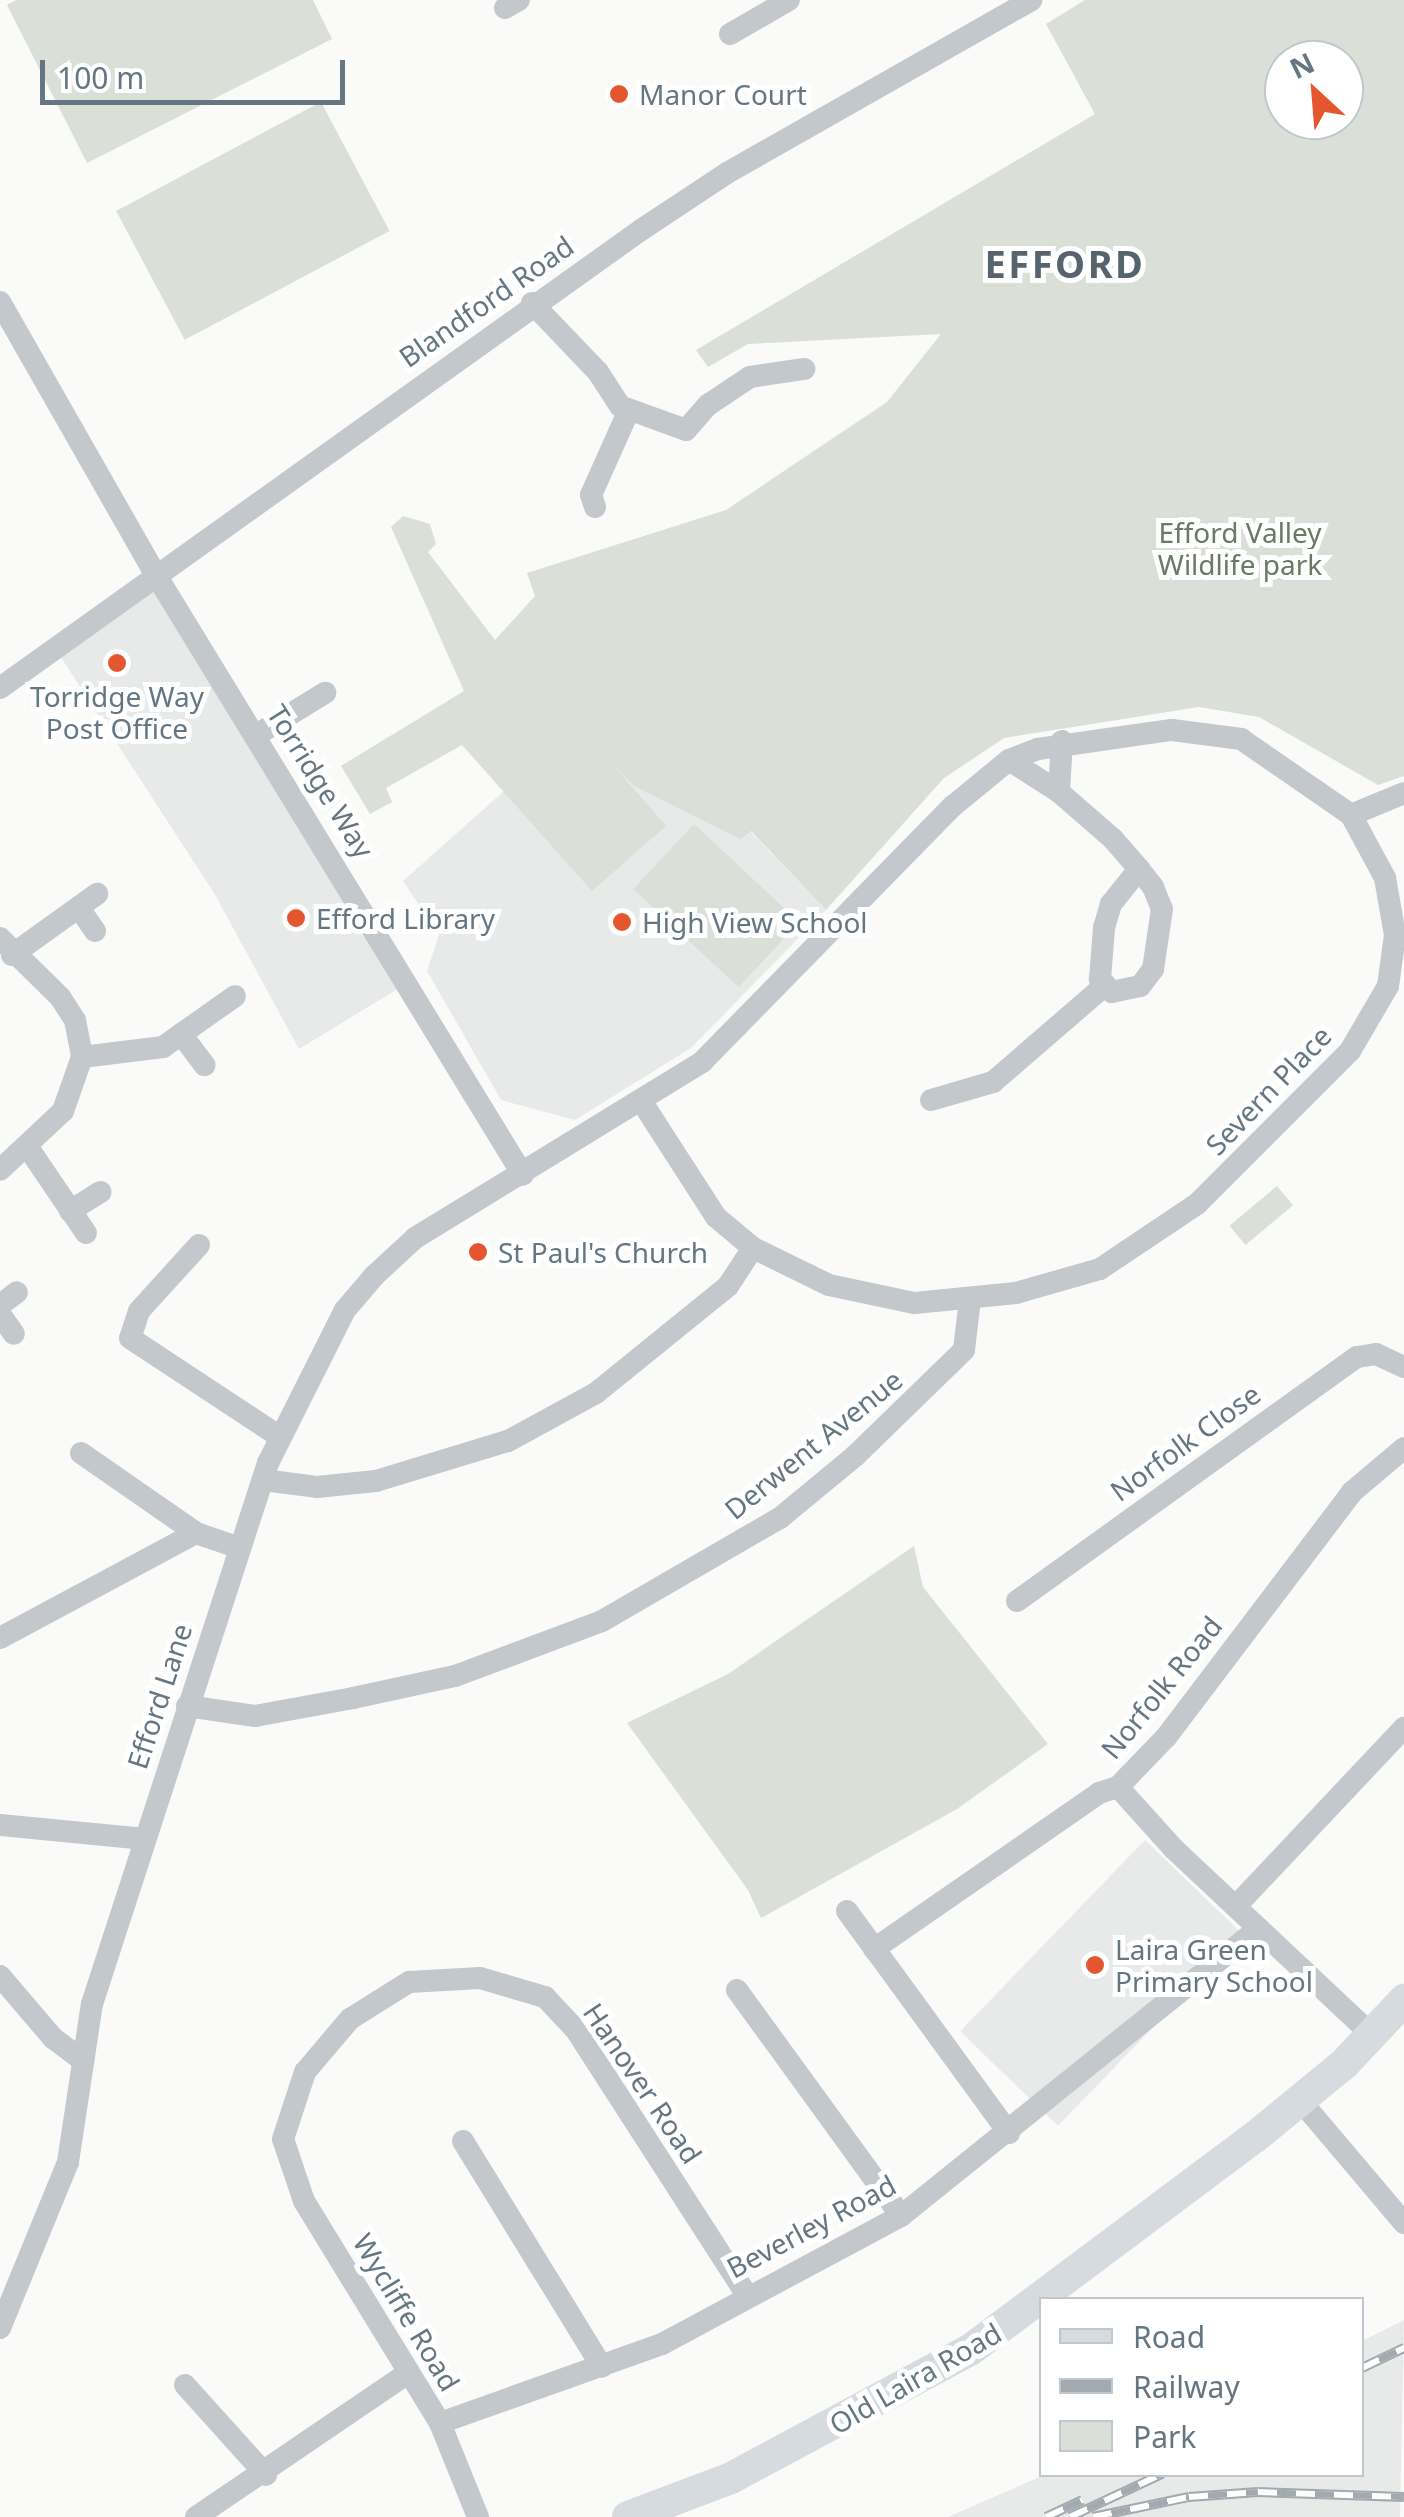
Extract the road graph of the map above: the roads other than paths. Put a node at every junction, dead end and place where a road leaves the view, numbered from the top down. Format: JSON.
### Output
{"nodes":[{"id":1,"x":789,"y":0,"type":"edge"},
{"id":2,"x":1031,"y":0,"type":"edge"},
{"id":3,"x":750,"y":10,"type":"edge"},
{"id":4,"x":730,"y":34,"type":"dead end"},
{"id":5,"x":0,"y":302,"type":"edge"},
{"id":6,"x":532,"y":303,"type":"junction"},
{"id":7,"x":804,"y":369,"type":"dead end"},
{"id":8,"x":629,"y":410,"type":"junction"},
{"id":9,"x":595,"y":507,"type":"dead end"},
{"id":10,"x":156,"y":575,"type":"junction"},
{"id":11,"x":0,"y":688,"type":"edge"},
{"id":12,"x":325,"y":694,"type":"dead end"},
{"id":13,"x":258,"y":734,"type":"junction"},
{"id":14,"x":1062,"y":740,"type":"junction"},
{"id":15,"x":1009,"y":760,"type":"junction"},
{"id":16,"x":1059,"y":792,"type":"junction"},
{"id":17,"x":1404,"y":793,"type":"edge"},
{"id":18,"x":1350,"y":815,"type":"junction"},
{"id":19,"x":1139,"y":869,"type":"junction"},
{"id":20,"x":95,"y":931,"type":"dead end"},
{"id":21,"x":6,"y":946,"type":"edge"},
{"id":22,"x":1102,"y":988,"type":"junction"},
{"id":23,"x":235,"y":996,"type":"dead end"},
{"id":24,"x":181,"y":1034,"type":"junction"},
{"id":25,"x":82,"y":1057,"type":"junction"},
{"id":26,"x":204,"y":1065,"type":"dead end"},
{"id":27,"x":931,"y":1100,"type":"dead end"},
{"id":28,"x":642,"y":1102,"type":"junction"},
{"id":29,"x":10,"y":1155,"type":"edge"},
{"id":30,"x":523,"y":1175,"type":"junction"},
{"id":31,"x":100,"y":1192,"type":"dead end"},
{"id":32,"x":70,"y":1211,"type":"junction"},
{"id":33,"x":86,"y":1234,"type":"dead end"},
{"id":34,"x":199,"y":1245,"type":"dead end"},
{"id":35,"x":753,"y":1248,"type":"junction"},
{"id":36,"x":970,"y":1299,"type":"junction"},
{"id":37,"x":0,"y":1314,"type":"edge"},
{"id":38,"x":14,"y":1334,"type":"dead end"},
{"id":39,"x":1402,"y":1359,"type":"edge"},
{"id":40,"x":280,"y":1437,"type":"junction"},
{"id":41,"x":1404,"y":1448,"type":"edge"},
{"id":42,"x":81,"y":1453,"type":"dead end"},
{"id":43,"x":263,"y":1480,"type":"junction"},
{"id":44,"x":196,"y":1533,"type":"junction"},
{"id":45,"x":240,"y":1548,"type":"junction"},
{"id":46,"x":1016,"y":1601,"type":"dead end"},
{"id":47,"x":0,"y":1638,"type":"edge"},
{"id":48,"x":187,"y":1706,"type":"junction"},
{"id":49,"x":1404,"y":1728,"type":"edge"},
{"id":50,"x":1118,"y":1787,"type":"junction"},
{"id":51,"x":0,"y":1826,"type":"edge"},
{"id":52,"x":145,"y":1838,"type":"junction"},
{"id":53,"x":1236,"y":1906,"type":"junction"},
{"id":54,"x":847,"y":1911,"type":"dead end"},
{"id":55,"x":1259,"y":1928,"type":"junction"},
{"id":56,"x":874,"y":1949,"type":"junction"},
{"id":57,"x":0,"y":1976,"type":"edge"},
{"id":58,"x":738,"y":1990,"type":"dead end"},
{"id":59,"x":1404,"y":2000,"type":"edge"},
{"id":60,"x":10,"y":2005,"type":"edge"},
{"id":61,"x":1372,"y":2036,"type":"junction"},
{"id":62,"x":83,"y":2061,"type":"junction"},
{"id":63,"x":1300,"y":2100,"type":"junction"},
{"id":64,"x":1009,"y":2133,"type":"junction"},
{"id":65,"x":283,"y":2139,"type":"joint"},
{"id":66,"x":462,"y":2141,"type":"dead end"},
{"id":67,"x":901,"y":2216,"type":"junction"},
{"id":68,"x":1404,"y":2224,"type":"edge"},
{"id":69,"x":748,"y":2294,"type":"junction"},
{"id":70,"x":1040,"y":2297,"type":"edge"},
{"id":71,"x":1039,"y":2298,"type":"edge"},
{"id":72,"x":0,"y":2328,"type":"edge"},
{"id":73,"x":602,"y":2367,"type":"junction"},
{"id":74,"x":405,"y":2375,"type":"junction"},
{"id":75,"x":185,"y":2385,"type":"dead end"},
{"id":76,"x":440,"y":2423,"type":"junction"},
{"id":77,"x":266,"y":2476,"type":"junction"},
{"id":78,"x":196,"y":2517,"type":"edge"},
{"id":79,"x":478,"y":2517,"type":"edge"},
{"id":80,"x":628,"y":2517,"type":"edge"}],
"edges":[{"from":1,"to":3,"type":"street"},
{"from":2,"to":6,"type":"street","name":"Blandford Road"},
{"from":3,"to":4,"type":"street"},
{"from":5,"to":10,"type":"street","name":"Torridge Way"},
{"from":6,"to":8,"type":"street"},
{"from":6,"to":10,"type":"street","name":"Blandford Road"},
{"from":7,"to":8,"type":"street"},
{"from":8,"to":9,"type":"street"},
{"from":10,"to":11,"type":"street","name":"Blandford Road"},
{"from":10,"to":13,"type":"street","name":"Torridge Way"},
{"from":12,"to":13,"type":"street"},
{"from":13,"to":30,"type":"street","name":"Torridge Way"},
{"from":14,"to":15,"type":"street","name":"Severn Place"},
{"from":14,"to":16,"type":"street"},
{"from":14,"to":18,"type":"street","name":"Severn Place"},
{"from":15,"to":16,"type":"street"},
{"from":15,"to":28,"type":"street","name":"Severn Place"},
{"from":16,"to":19,"type":"street"},
{"from":17,"to":18,"type":"street"},
{"from":18,"to":36,"type":"street","name":"Severn Place"},
{"from":19,"to":22,"type":"street"},
{"from":19,"to":22,"type":"street"},
{"from":20,"to":21,"type":"street"},
{"from":21,"to":25,"type":"street"},
{"from":22,"to":27,"type":"street"},
{"from":23,"to":24,"type":"street"},
{"from":24,"to":25,"type":"street"},
{"from":24,"to":26,"type":"street"},
{"from":25,"to":29,"type":"street"},
{"from":28,"to":30,"type":"street","name":"Severn Place"},
{"from":28,"to":35,"type":"street","name":"Severn Place"},
{"from":29,"to":32,"type":"street"},
{"from":30,"to":40,"type":"street","name":"Efford Lane"},
{"from":31,"to":32,"type":"street"},
{"from":32,"to":33,"type":"street"},
{"from":34,"to":40,"type":"street"},
{"from":35,"to":36,"type":"street","name":"Severn Place"},
{"from":35,"to":43,"type":"street"},
{"from":36,"to":48,"type":"street","name":"Derwent Avenue"},
{"from":37,"to":38,"type":"street"},
{"from":39,"to":46,"type":"street","name":"Norfolk Close"},
{"from":40,"to":43,"type":"street","name":"Efford Lane"},
{"from":41,"to":50,"type":"street","name":"Norfolk Road"},
{"from":42,"to":44,"type":"street"},
{"from":43,"to":45,"type":"street","name":"Efford Lane"},
{"from":44,"to":45,"type":"street"},
{"from":44,"to":47,"type":"street"},
{"from":45,"to":48,"type":"street","name":"Efford Lane"},
{"from":48,"to":52,"type":"street","name":"Efford Lane"},
{"from":49,"to":53,"type":"street"},
{"from":50,"to":53,"type":"street"},
{"from":50,"to":56,"type":"street","name":"Norfolk Road"},
{"from":51,"to":52,"type":"street"},
{"from":52,"to":62,"type":"street","name":"Efford Lane"},
{"from":53,"to":55,"type":"street"},
{"from":54,"to":56,"type":"street"},
{"from":55,"to":61,"type":"street"},
{"from":55,"to":64,"type":"street","name":"Beverley Road"},
{"from":56,"to":64,"type":"street"},
{"from":57,"to":60,"type":"street"},
{"from":58,"to":67,"type":"street"},
{"from":59,"to":61,"type":"main road","name":"Old Laira Road"},
{"from":60,"to":62,"type":"street"},
{"from":61,"to":63,"type":"main road","name":"Old Laira Road"},
{"from":62,"to":72,"type":"street","name":"Efford Lane"},
{"from":63,"to":68,"type":"street"},
{"from":63,"to":70,"type":"main road","name":"Old Laira Road"},
{"from":64,"to":67,"type":"street","name":"Beverley Road"},
{"from":65,"to":69,"type":"street","name":"Hanover Road"},
{"from":65,"to":74,"type":"street","name":"Wycliffe Road"},
{"from":66,"to":73,"type":"street"},
{"from":67,"to":69,"type":"street","name":"Beverley Road"},
{"from":69,"to":73,"type":"street","name":"Beverley Road"},
{"from":71,"to":80,"type":"main road","name":"Old Laira Road"},
{"from":73,"to":76,"type":"street","name":"Beverley Road"},
{"from":74,"to":76,"type":"street","name":"Wycliffe Road"},
{"from":74,"to":77,"type":"street"},
{"from":75,"to":77,"type":"street"},
{"from":76,"to":79,"type":"street","name":"Wycliffe Road"},
{"from":77,"to":78,"type":"street"}]}
